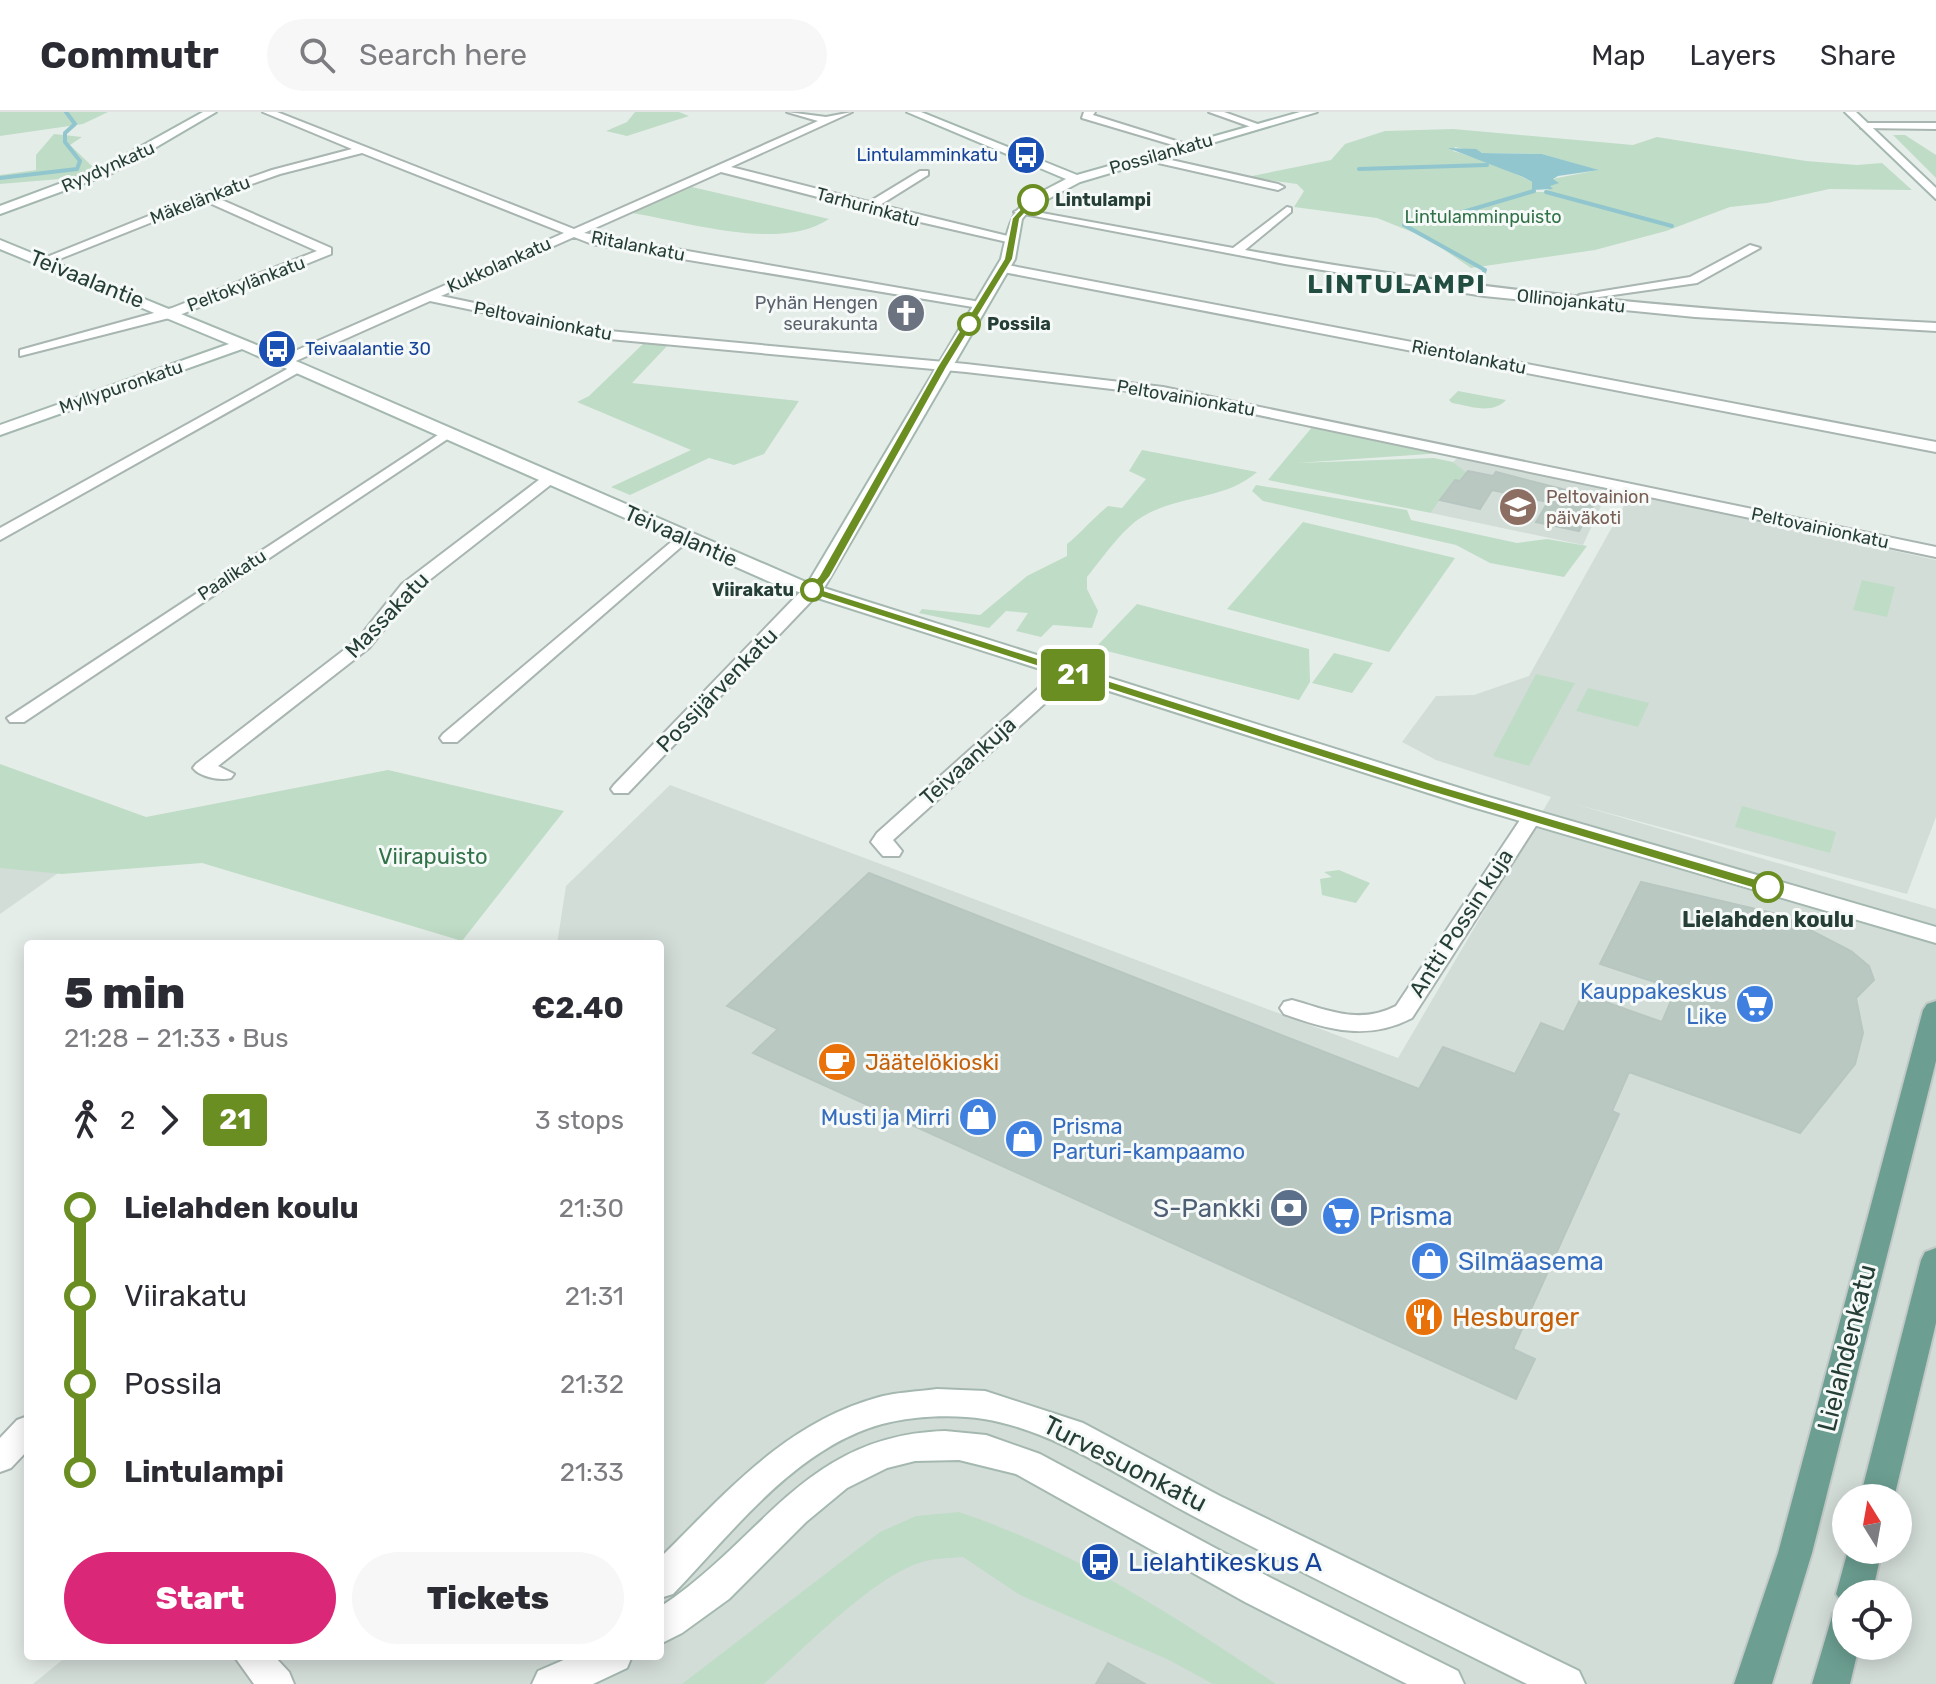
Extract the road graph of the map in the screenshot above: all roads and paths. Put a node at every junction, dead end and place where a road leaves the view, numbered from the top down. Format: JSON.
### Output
{"nodes":[{"id":1,"x":211,"y":112,"type":"edge"},
{"id":2,"x":268,"y":112,"type":"edge"},
{"id":3,"x":792,"y":112,"type":"edge"},
{"id":4,"x":847,"y":112,"type":"edge"},
{"id":5,"x":912,"y":112,"type":"edge"},
{"id":6,"x":1090,"y":112,"type":"edge"},
{"id":7,"x":1214,"y":112,"type":"edge"},
{"id":8,"x":1312,"y":112,"type":"edge"},
{"id":9,"x":1850,"y":112,"type":"edge"},
{"id":10,"x":829,"y":121,"type":"junction"},
{"id":11,"x":1258,"y":126,"type":"junction"},
{"id":12,"x":1865,"y":126,"type":"junction"},
{"id":13,"x":1936,"y":126,"type":"edge"},
{"id":14,"x":1187,"y":146,"type":"junction"},
{"id":15,"x":360,"y":150,"type":"junction"},
{"id":16,"x":1149,"y":158,"type":"junction"},
{"id":17,"x":724,"y":169,"type":"junction"},
{"id":18,"x":924,"y":173,"type":"dead end"},
{"id":19,"x":1076,"y":179,"type":"junction"},
{"id":20,"x":1278,"y":187,"type":"dead end"},
{"id":21,"x":1936,"y":195,"type":"edge"},
{"id":22,"x":205,"y":197,"type":"junction"},
{"id":23,"x":868,"y":207,"type":"junction"},
{"id":24,"x":0,"y":210,"type":"edge"},
{"id":25,"x":1287,"y":210,"type":"dead end"},
{"id":26,"x":1020,"y":212,"type":"junction"},
{"id":27,"x":575,"y":232,"type":"junction"},
{"id":28,"x":1012,"y":241,"type":"junction"},
{"id":29,"x":0,"y":244,"type":"edge"},
{"id":30,"x":1754,"y":248,"type":"dead end"},
{"id":31,"x":1236,"y":251,"type":"junction"},
{"id":32,"x":43,"y":261,"type":"junction"},
{"id":33,"x":1002,"y":268,"type":"junction"},
{"id":34,"x":427,"y":297,"type":"junction"},
{"id":35,"x":1548,"y":300,"type":"junction"},
{"id":36,"x":980,"y":306,"type":"junction"},
{"id":37,"x":170,"y":312,"type":"junction"},
{"id":38,"x":1936,"y":327,"type":"edge"},
{"id":39,"x":243,"y":344,"type":"junction"},
{"id":40,"x":25,"y":353,"type":"dead end"},
{"id":41,"x":291,"y":364,"type":"junction"},
{"id":42,"x":942,"y":367,"type":"junction"},
{"id":43,"x":0,"y":430,"type":"edge"},
{"id":44,"x":447,"y":433,"type":"junction"},
{"id":45,"x":1936,"y":447,"type":"edge"},
{"id":46,"x":550,"y":479,"type":"junction"},
{"id":47,"x":0,"y":535,"type":"edge"},
{"id":48,"x":683,"y":537,"type":"junction"},
{"id":49,"x":1936,"y":552,"type":"edge"},
{"id":50,"x":812,"y":590,"type":"junction"},
{"id":51,"x":1067,"y":673,"type":"junction"},
{"id":52,"x":17,"y":718,"type":"dead end"},
{"id":53,"x":450,"y":738,"type":"dead end"},
{"id":54,"x":224,"y":774,"type":"dead end"},
{"id":55,"x":621,"y":789,"type":"dead end"},
{"id":56,"x":1531,"y":818,"type":"junction"},
{"id":57,"x":891,"y":851,"type":"dead end"},
{"id":58,"x":1936,"y":935,"type":"edge"},
{"id":59,"x":1292,"y":1008,"type":"dead end"},
{"id":60,"x":1936,"y":1010,"type":"edge"},
{"id":61,"x":1936,"y":1260,"type":"edge"},
{"id":62,"x":24,"y":1433,"type":"edge"},
{"id":63,"x":0,"y":1459,"type":"edge"},
{"id":64,"x":1880,"y":1484,"type":"edge"},
{"id":65,"x":664,"y":1578,"type":"edge"},
{"id":66,"x":664,"y":1624,"type":"edge"},
{"id":67,"x":255,"y":1660,"type":"edge"},
{"id":68,"x":572,"y":1660,"type":"edge"},
{"id":69,"x":605,"y":1660,"type":"edge"},
{"id":70,"x":1837,"y":1660,"type":"edge"},
{"id":71,"x":277,"y":1684,"type":"edge"},
{"id":72,"x":551,"y":1684,"type":"edge"},
{"id":73,"x":1445,"y":1684,"type":"edge"},
{"id":74,"x":1566,"y":1684,"type":"edge"},
{"id":75,"x":1753,"y":1684,"type":"edge"},
{"id":76,"x":1831,"y":1684,"type":"edge"}],
"edges":[{"from":1,"to":24,"type":"main road","name":"Ryydynkatu"},
{"from":2,"to":15,"type":"street","name":"Ritalankatu"},
{"from":3,"to":10,"type":"street"},
{"from":4,"to":10,"type":"street","name":"Kukkolankatu"},
{"from":5,"to":19,"type":"main road"},
{"from":6,"to":14,"type":"street"},
{"from":7,"to":11,"type":"street"},
{"from":8,"to":11,"type":"main road","name":"Possilankatu"},
{"from":9,"to":12,"type":"main road"},
{"from":10,"to":17,"type":"street","name":"Kukkolankatu"},
{"from":11,"to":14,"type":"main road","name":"Possilankatu"},
{"from":12,"to":13,"type":"street"},
{"from":12,"to":21,"type":"main road"},
{"from":14,"to":16,"type":"main road","name":"Possilankatu"},
{"from":15,"to":22,"type":"street","name":"Mäkelänkatu"},
{"from":15,"to":27,"type":"street","name":"Ritalankatu"},
{"from":16,"to":19,"type":"main road","name":"Possilankatu"},
{"from":16,"to":20,"type":"street"},
{"from":17,"to":23,"type":"street","name":"Tarhurinkatu"},
{"from":17,"to":27,"type":"street","name":"Kukkolankatu"},
{"from":18,"to":23,"type":"street"},
{"from":19,"to":26,"type":"main road","name":"Possilankatu"},
{"from":22,"to":32,"type":"street","name":"Mäkelänkatu"},
{"from":22,"to":37,"type":"street","name":"Peltokylänkatu"},
{"from":23,"to":28,"type":"street","name":"Tarhurinkatu"},
{"from":25,"to":31,"type":"street"},
{"from":26,"to":28,"type":"main road"},
{"from":26,"to":31,"type":"street","name":"Ollinojankatu"},
{"from":27,"to":34,"type":"street","name":"Kukkolankatu"},
{"from":27,"to":36,"type":"street","name":"Ritalankatu"},
{"from":28,"to":33,"type":"main road"},
{"from":29,"to":32,"type":"main road","name":"Teivaalantie"},
{"from":30,"to":35,"type":"street"},
{"from":31,"to":35,"type":"street","name":"Ollinojankatu"},
{"from":32,"to":37,"type":"main road","name":"Teivaalantie"},
{"from":33,"to":36,"type":"main road"},
{"from":33,"to":45,"type":"street","name":"Rientolankatu"},
{"from":34,"to":41,"type":"street","name":"Kukkolankatu"},
{"from":34,"to":42,"type":"street","name":"Peltovainionkatu"},
{"from":35,"to":38,"type":"street","name":"Ollinojankatu"},
{"from":36,"to":42,"type":"main road"},
{"from":37,"to":39,"type":"main road","name":"Teivaalantie"},
{"from":37,"to":40,"type":"street"},
{"from":39,"to":41,"type":"main road","name":"Teivaalantie"},
{"from":39,"to":43,"type":"main road","name":"Myllypuronkatu"},
{"from":41,"to":44,"type":"main road","name":"Teivaalantie"},
{"from":41,"to":47,"type":"street","name":"Kukkolankatu"},
{"from":42,"to":49,"type":"street","name":"Peltovainionkatu"},
{"from":42,"to":50,"type":"main road"},
{"from":44,"to":46,"type":"main road","name":"Teivaalantie"},
{"from":44,"to":52,"type":"street","name":"Paalikatu"},
{"from":46,"to":48,"type":"main road","name":"Teivaalantie"},
{"from":46,"to":54,"type":"street","name":"Massakatu"},
{"from":48,"to":50,"type":"main road","name":"Teivaalantie"},
{"from":48,"to":53,"type":"street"},
{"from":50,"to":51,"type":"main road","name":"Teivaalantie"},
{"from":50,"to":55,"type":"street","name":"Possijärvenkatu"},
{"from":51,"to":56,"type":"main road","name":"Teivaalantie"},
{"from":51,"to":57,"type":"street","name":"Teivaankuja"},
{"from":56,"to":58,"type":"main road","name":"Teivaalantie"},
{"from":56,"to":59,"type":"street","name":"Antti Possin kuja"},
{"from":60,"to":75,"type":"main road","name":"Lielahdenkatu"},
{"from":61,"to":64,"type":"main road"},
{"from":62,"to":63,"type":"street"},
{"from":65,"to":74,"type":"main road","name":"Turvesuonkatu"},
{"from":66,"to":73,"type":"main road","name":"Turvesuonkatu"},
{"from":67,"to":71,"type":"street"},
{"from":68,"to":72,"type":"main road"},
{"from":69,"to":72,"type":"main road"},
{"from":70,"to":76,"type":"main road"}]}
